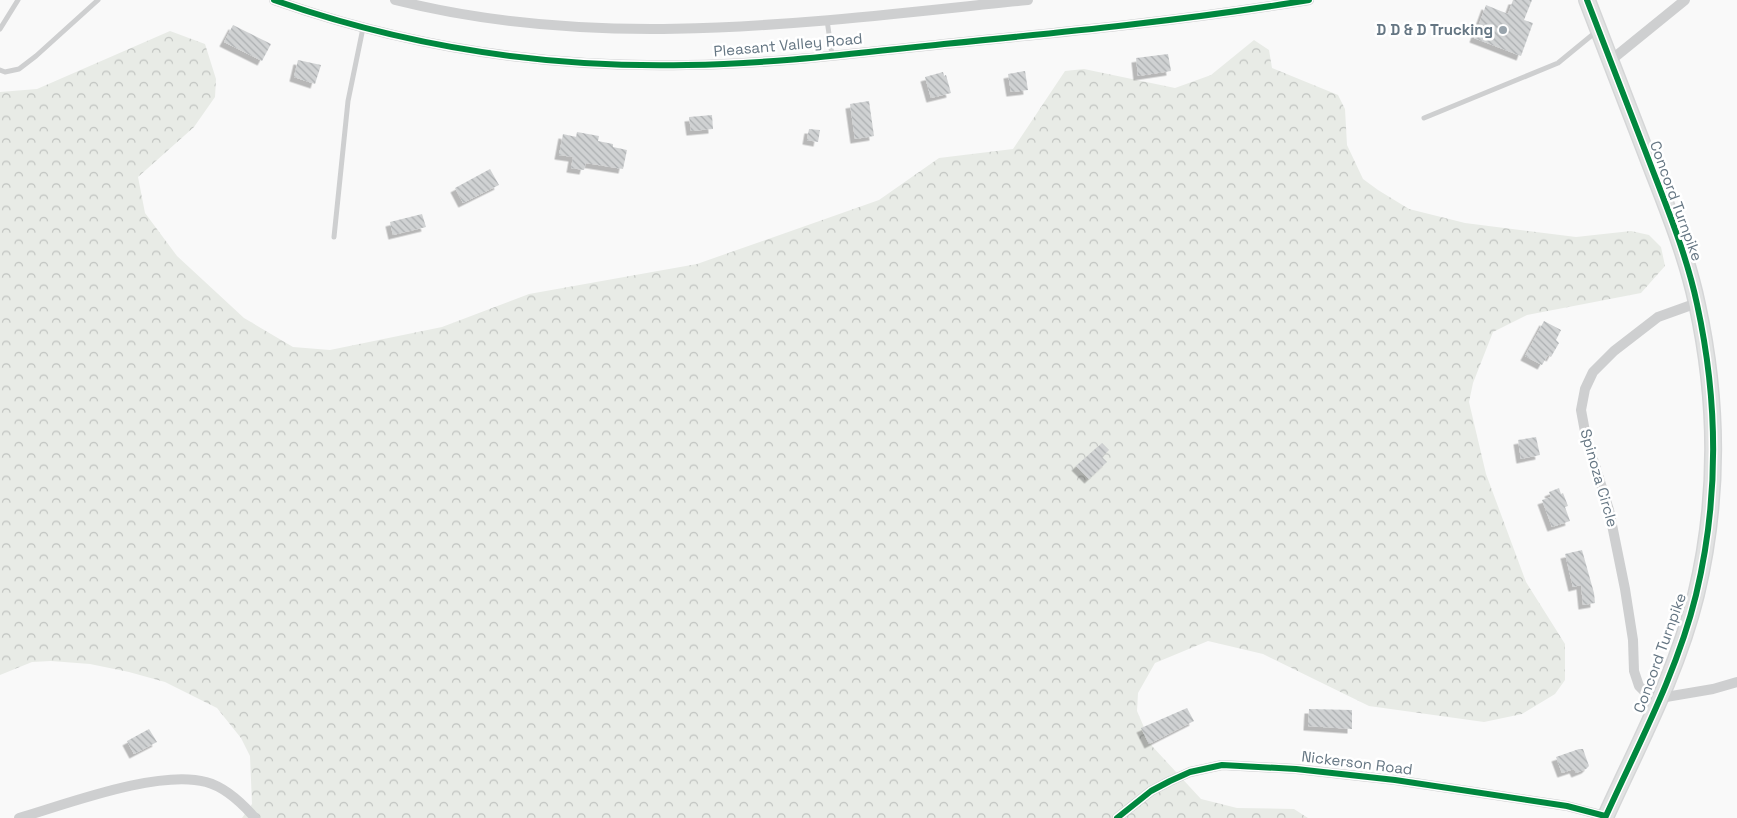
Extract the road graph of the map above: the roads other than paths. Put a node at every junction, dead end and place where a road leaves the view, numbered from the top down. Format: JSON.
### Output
{"nodes":[{"id":1,"x":18,"y":0,"type":"edge"},
{"id":2,"x":98,"y":0,"type":"edge"},
{"id":3,"x":274,"y":0,"type":"edge"},
{"id":4,"x":395,"y":0,"type":"edge"},
{"id":5,"x":1028,"y":0,"type":"edge"},
{"id":6,"x":1309,"y":0,"type":"edge"},
{"id":7,"x":1588,"y":0,"type":"edge"},
{"id":8,"x":1685,"y":0,"type":"edge"},
{"id":9,"x":827,"y":20,"type":"junction"},
{"id":10,"x":363,"y":28,"type":"junction"},
{"id":11,"x":0,"y":29,"type":"edge"},
{"id":12,"x":1599,"y":30,"type":"junction"},
{"id":13,"x":832,"y":55,"type":"junction"},
{"id":14,"x":1610,"y":61,"type":"junction"},
{"id":15,"x":0,"y":70,"type":"edge"},
{"id":16,"x":1424,"y":118,"type":"dead end"},
{"id":17,"x":334,"y":237,"type":"dead end"},
{"id":18,"x":1697,"y":303,"type":"junction"},
{"id":19,"x":1737,"y":682,"type":"edge"},
{"id":20,"x":1660,"y":698,"type":"junction"},
{"id":21,"x":1605,"y":817,"type":"edge"},
{"id":22,"x":19,"y":818,"type":"edge"},
{"id":23,"x":254,"y":818,"type":"edge"},
{"id":24,"x":1117,"y":818,"type":"edge"}],
"edges":[{"from":1,"to":11,"type":"lane"},
{"from":2,"to":15,"type":"lane"},
{"from":3,"to":10,"type":"street","name":"Pleasant Valley Road"},
{"from":4,"to":9,"type":"street","name":"Pleasant Valley Road"},
{"from":5,"to":9,"type":"street","name":"Pleasant Valley Road"},
{"from":6,"to":13,"type":"street","name":"Pleasant Valley Road"},
{"from":7,"to":12,"type":"street","name":"Concord Turnpike"},
{"from":8,"to":14,"type":"street"},
{"from":9,"to":13,"type":"lane"},
{"from":10,"to":13,"type":"street","name":"Pleasant Valley Road"},
{"from":10,"to":17,"type":"lane"},
{"from":12,"to":14,"type":"street","name":"Concord Turnpike"},
{"from":12,"to":16,"type":"lane"},
{"from":14,"to":18,"type":"street","name":"Concord Turnpike"},
{"from":18,"to":20,"type":"street","name":"Concord Turnpike"},
{"from":18,"to":20,"type":"street","name":"Spinoza Circle"},
{"from":19,"to":20,"type":"street"},
{"from":20,"to":21,"type":"street","name":"Concord Turnpike"},
{"from":21,"to":24,"type":"street","name":"Nickerson Road"},
{"from":22,"to":23,"type":"street"}]}
